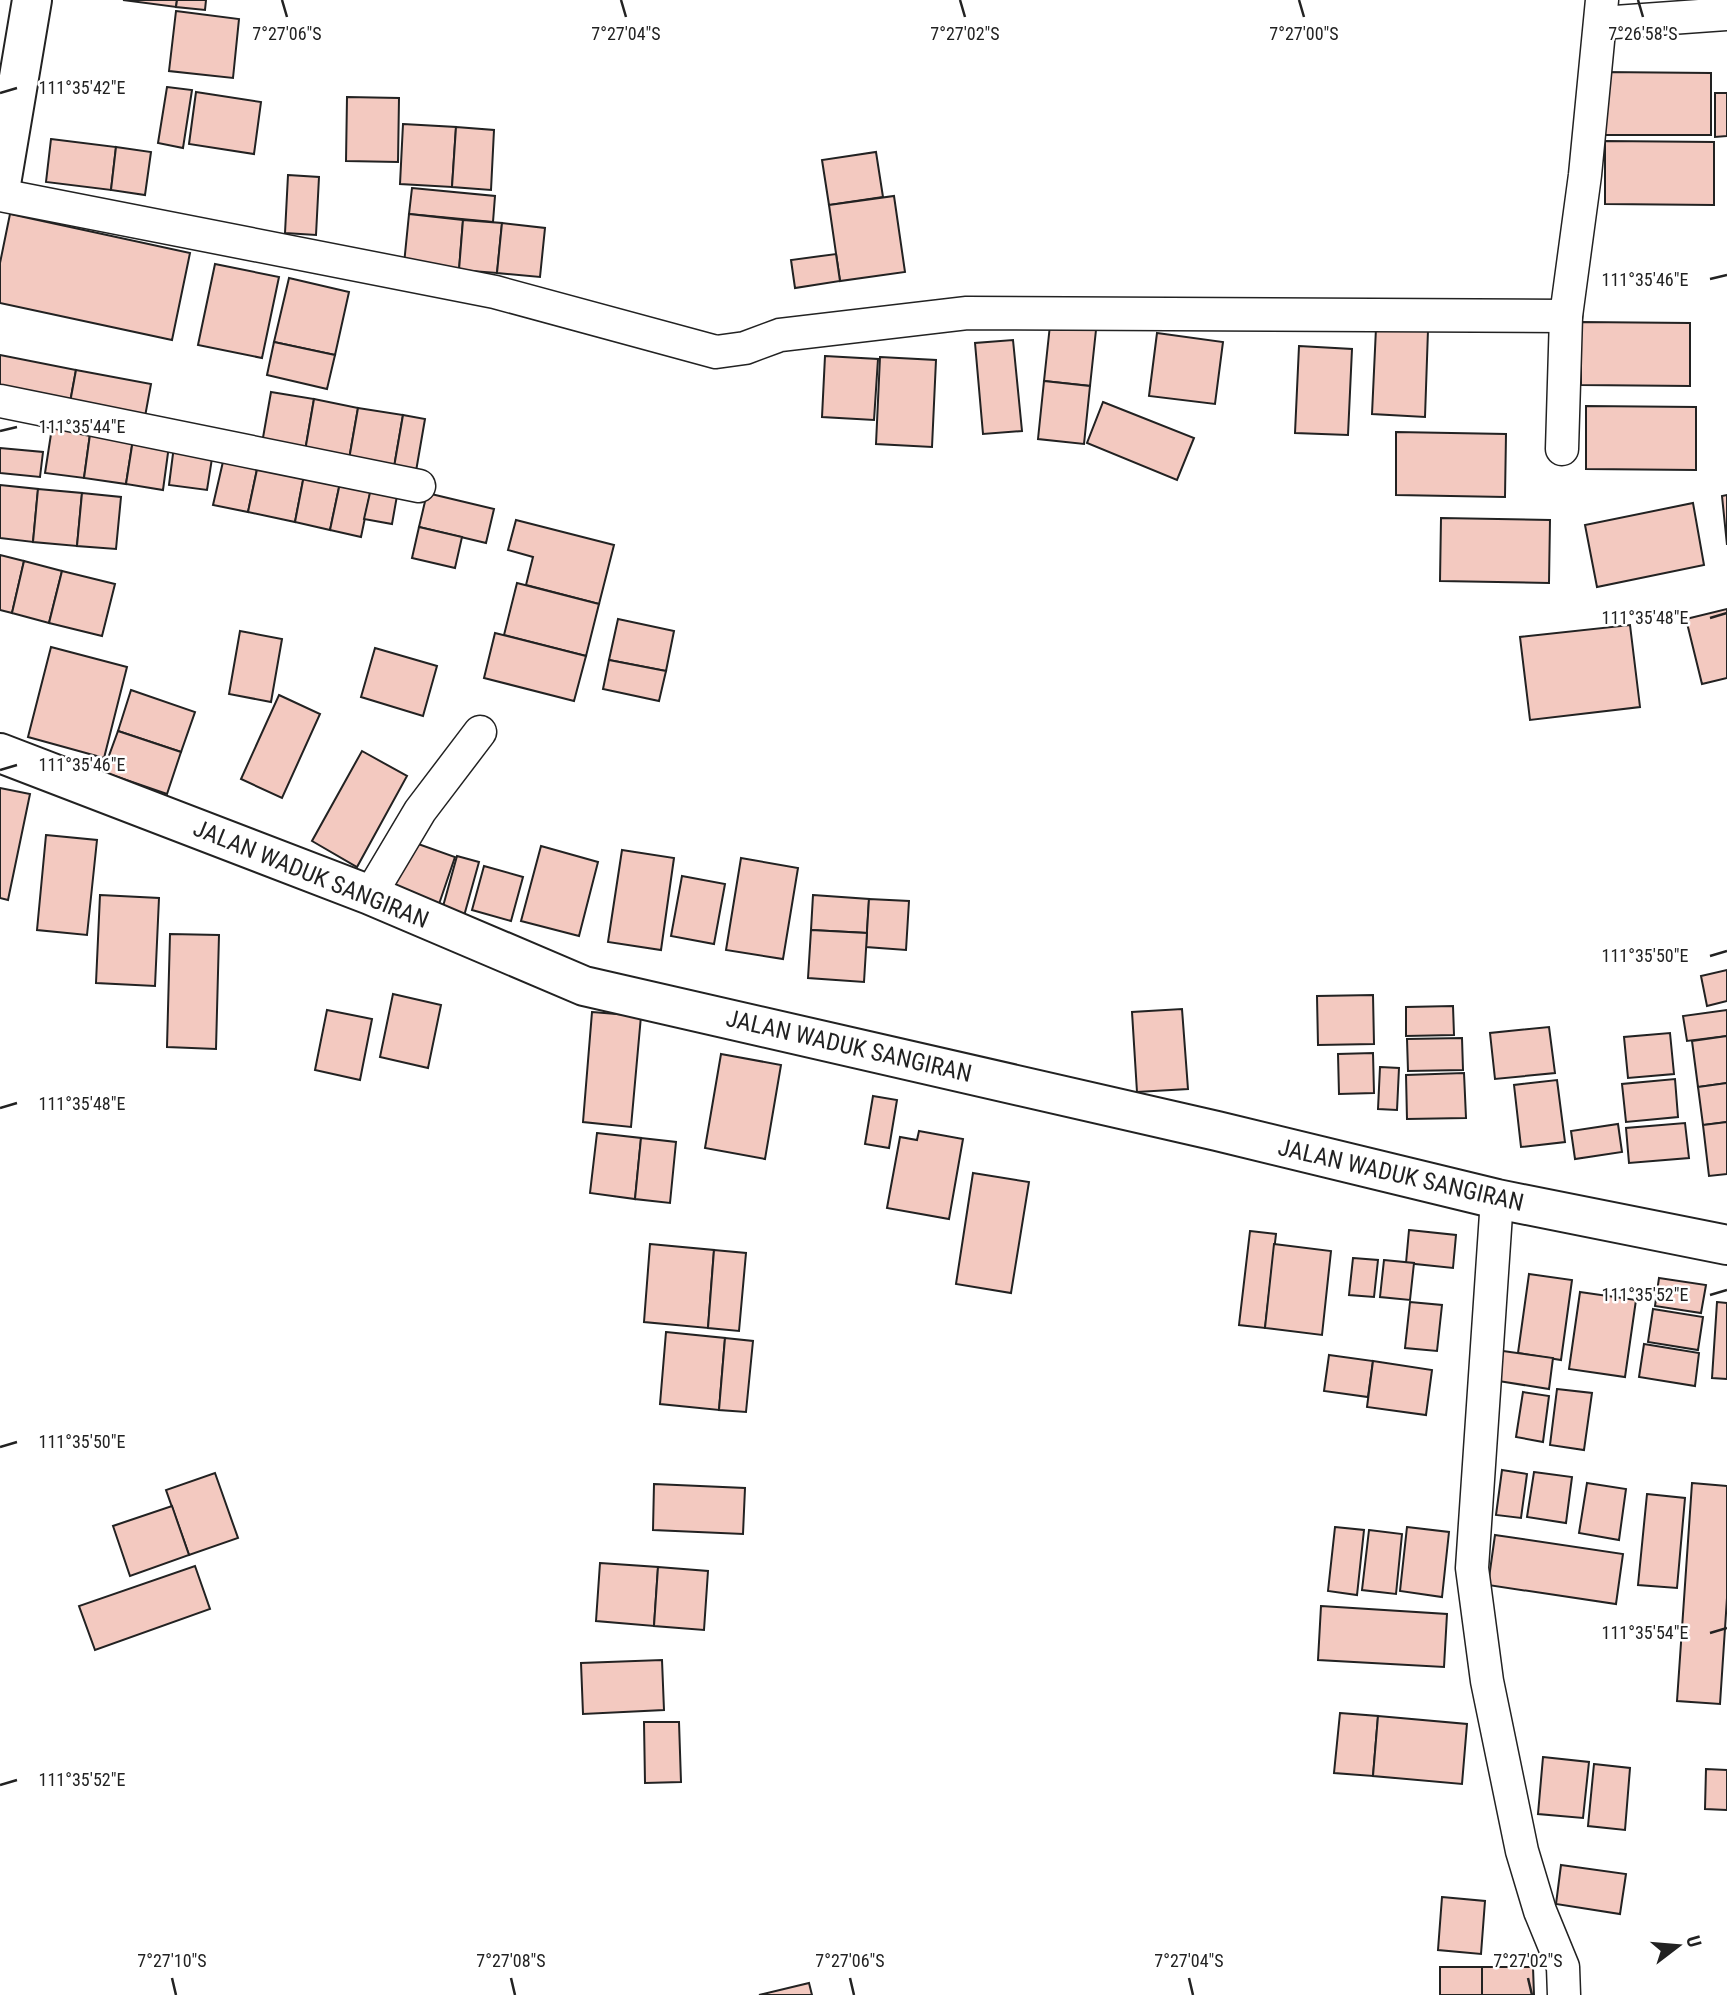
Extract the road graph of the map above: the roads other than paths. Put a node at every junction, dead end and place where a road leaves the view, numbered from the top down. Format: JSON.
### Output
{"nodes":[{"id":1,"x":32,"y":0,"type":"edge"},
{"id":2,"x":1601,"y":11,"type":"edge"},
{"id":3,"x":1727,"y":14,"type":"edge"},
{"id":4,"x":0,"y":192,"type":"edge"},
{"id":5,"x":1566,"y":316,"type":"junction"},
{"id":6,"x":0,"y":401,"type":"edge"},
{"id":7,"x":1562,"y":449,"type":"dead end"},
{"id":8,"x":419,"y":486,"type":"dead end"},
{"id":9,"x":480,"y":732,"type":"dead end"},
{"id":10,"x":0,"y":753,"type":"edge"},
{"id":11,"x":370,"y":895,"type":"junction"},
{"id":12,"x":1497,"y":1199,"type":"junction"},
{"id":13,"x":1727,"y":1245,"type":"edge"},
{"id":14,"x":1564,"y":1995,"type":"edge"}],
"edges":[{"from":1,"to":4,"type":"main road"},
{"from":2,"to":3,"type":"street"},
{"from":2,"to":5,"type":"street"},
{"from":4,"to":5,"type":"street"},
{"from":5,"to":7,"type":"street"},
{"from":6,"to":8,"type":"street"},
{"from":9,"to":11,"type":"street"},
{"from":10,"to":11,"type":"main road","name":"JALAN WADUK SANGIRAN"},
{"from":11,"to":12,"type":"main road","name":"JALAN WADUK SANGIRAN"},
{"from":12,"to":13,"type":"main road","name":"JALAN WADUK SANGIRAN"},
{"from":12,"to":14,"type":"street"}]}
